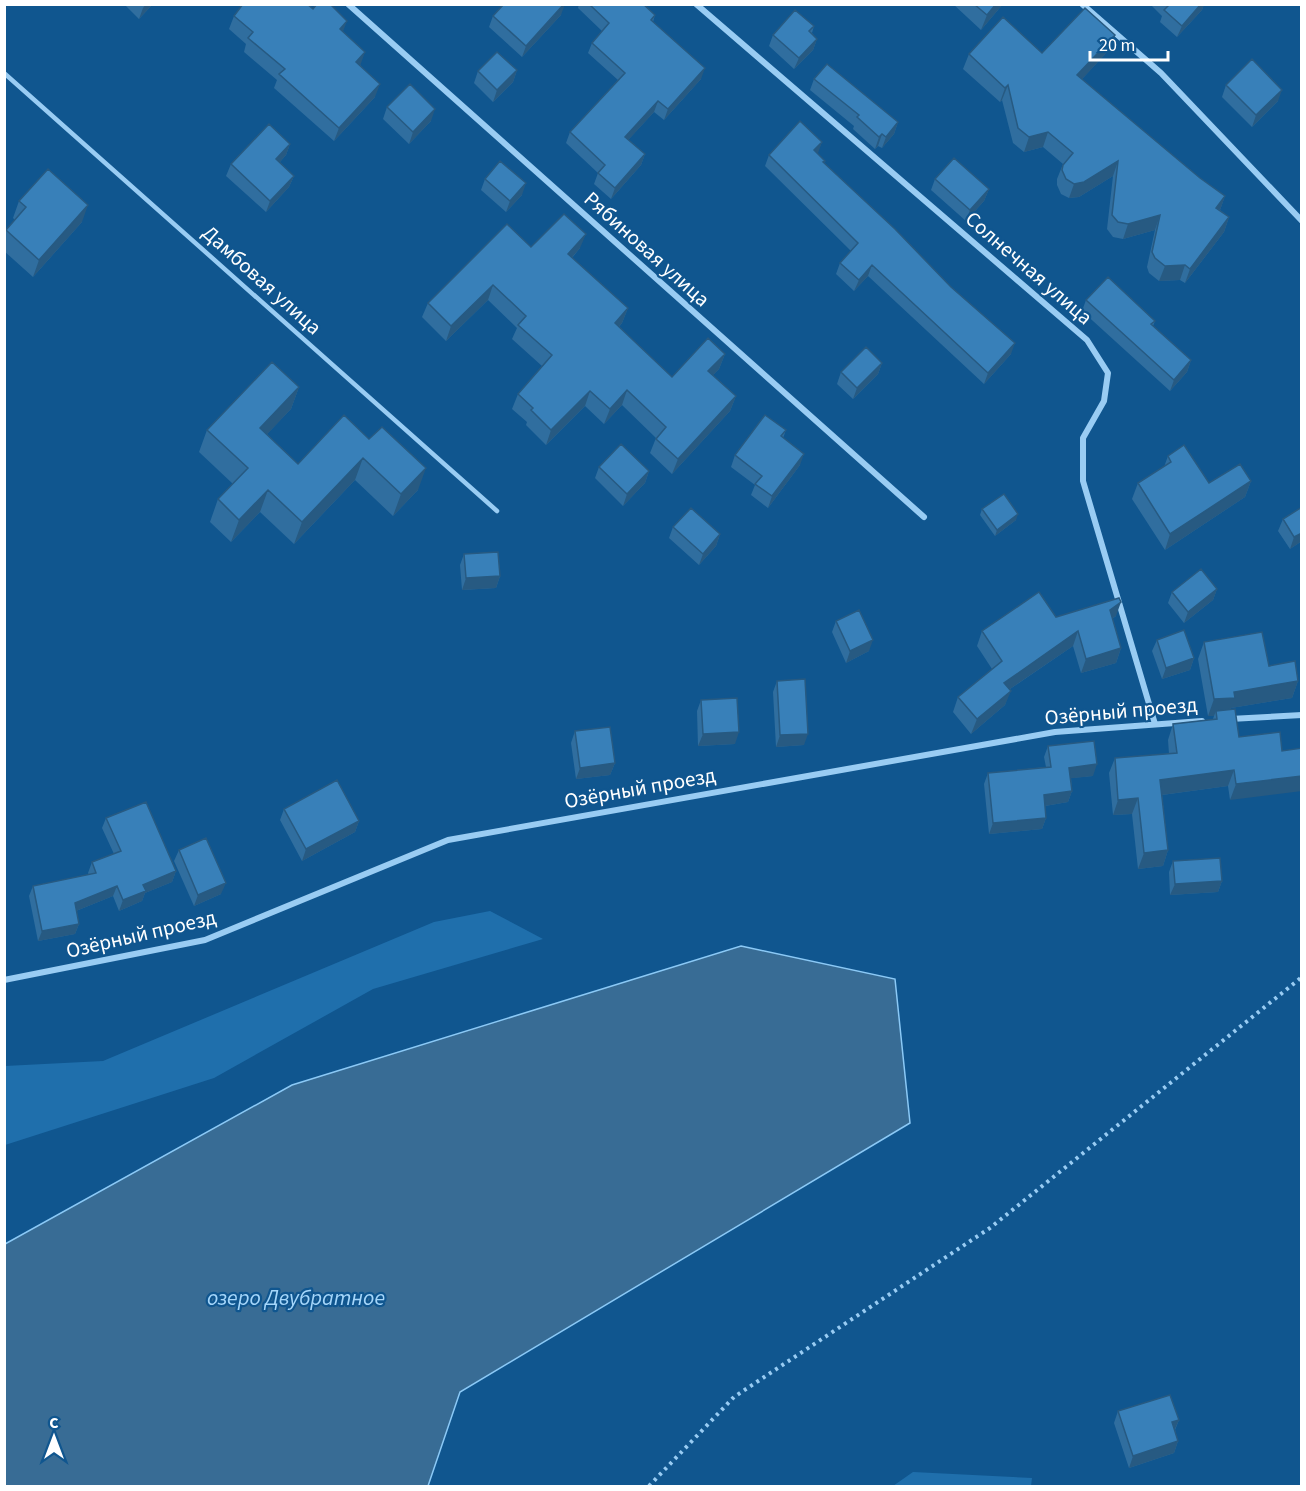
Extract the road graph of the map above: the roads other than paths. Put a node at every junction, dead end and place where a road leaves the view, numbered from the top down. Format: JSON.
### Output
{"nodes":[{"id":1,"x":348,"y":4,"type":"edge"},
{"id":2,"x":696,"y":4,"type":"edge"},
{"id":3,"x":1082,"y":4,"type":"edge"},
{"id":4,"x":4,"y":73,"type":"edge"},
{"id":5,"x":1302,"y":221,"type":"edge"},
{"id":6,"x":497,"y":511,"type":"dead end"},
{"id":7,"x":924,"y":517,"type":"dead end"},
{"id":8,"x":1302,"y":715,"type":"edge"},
{"id":9,"x":1211,"y":720,"type":"edge"},
{"id":10,"x":1222,"y":720,"type":"edge"},
{"id":11,"x":1155,"y":724,"type":"junction"},
{"id":12,"x":4,"y":980,"type":"edge"}],
"edges":[{"from":1,"to":7,"type":"street","name":"Рябиновая улица"},
{"from":2,"to":11,"type":"street","name":"Солнечная улица"},
{"from":3,"to":5,"type":"street"},
{"from":4,"to":6,"type":"lane","name":"Дамбовая улица"},
{"from":8,"to":10,"type":"street","name":"Озёрный проезд"},
{"from":9,"to":11,"type":"street","name":"Озёрный проезд"},
{"from":11,"to":12,"type":"street","name":"Озёрный проезд"}]}
